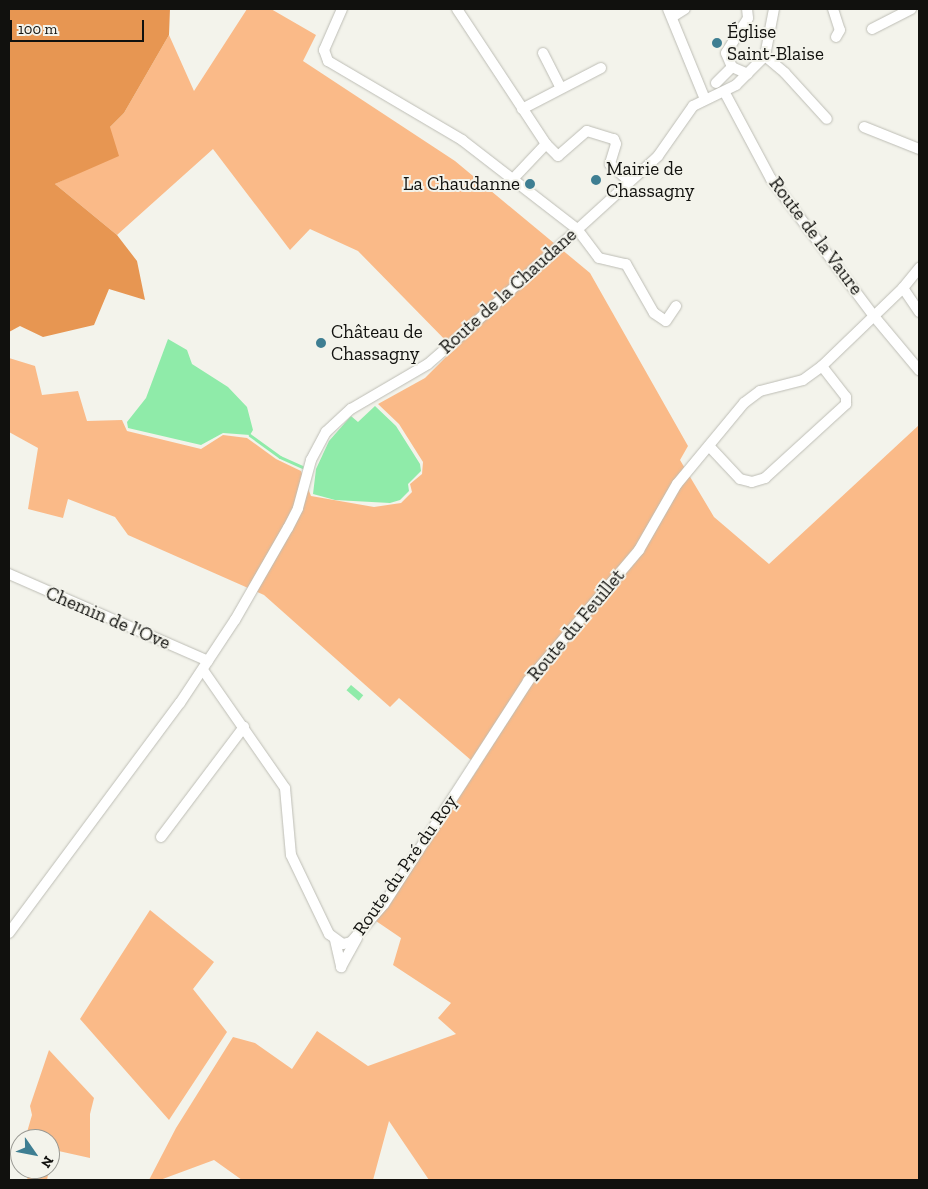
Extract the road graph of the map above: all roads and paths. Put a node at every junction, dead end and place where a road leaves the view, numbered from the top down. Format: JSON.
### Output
{"nodes":[{"id":1,"x":342,"y":9,"type":"edge"},
{"id":2,"x":457,"y":9,"type":"edge"},
{"id":3,"x":685,"y":9,"type":"edge"},
{"id":4,"x":747,"y":9,"type":"edge"},
{"id":5,"x":774,"y":9,"type":"edge"},
{"id":6,"x":833,"y":9,"type":"edge"},
{"id":7,"x":911,"y":9,"type":"edge"},
{"id":8,"x":670,"y":13,"type":"edge"},
{"id":9,"x":872,"y":29,"type":"dead end"},
{"id":10,"x":836,"y":37,"type":"dead end"},
{"id":11,"x":543,"y":53,"type":"dead end"},
{"id":12,"x":764,"y":56,"type":"junction"},
{"id":13,"x":732,"y":66,"type":"junction"},
{"id":14,"x":601,"y":68,"type":"dead end"},
{"id":15,"x":748,"y":74,"type":"junction"},
{"id":16,"x":716,"y":83,"type":"dead end"},
{"id":17,"x":561,"y":88,"type":"junction"},
{"id":18,"x":725,"y":93,"type":"junction"},
{"id":19,"x":705,"y":99,"type":"junction"},
{"id":20,"x":522,"y":109,"type":"junction"},
{"id":21,"x":827,"y":119,"type":"dead end"},
{"id":22,"x":864,"y":127,"type":"dead end"},
{"id":23,"x":546,"y":144,"type":"junction"},
{"id":24,"x":919,"y":149,"type":"edge"},
{"id":25,"x":512,"y":180,"type":"junction"},
{"id":26,"x":629,"y":181,"type":"junction"},
{"id":27,"x":577,"y":229,"type":"junction"},
{"id":28,"x":919,"y":268,"type":"edge"},
{"id":29,"x":903,"y":288,"type":"junction"},
{"id":30,"x":676,"y":306,"type":"dead end"},
{"id":31,"x":919,"y":312,"type":"edge"},
{"id":32,"x":873,"y":316,"type":"junction"},
{"id":33,"x":822,"y":366,"type":"junction"},
{"id":34,"x":919,"y":370,"type":"edge"},
{"id":35,"x":709,"y":446,"type":"junction"},
{"id":36,"x":9,"y":574,"type":"edge"},
{"id":37,"x":206,"y":666,"type":"junction"},
{"id":38,"x":244,"y":727,"type":"junction"},
{"id":39,"x":472,"y":765,"type":"joint"},
{"id":40,"x":161,"y":838,"type":"dead end"},
{"id":41,"x":9,"y":933,"type":"edge"},
{"id":42,"x":358,"y":938,"type":"junction"},
{"id":43,"x":335,"y":940,"type":"junction"}],
"edges":[{"from":1,"to":25,"type":"street"},
{"from":2,"to":20,"type":"street"},
{"from":3,"to":8,"type":"street"},
{"from":4,"to":13,"type":"street"},
{"from":5,"to":12,"type":"street","name":"Route de la Chaudane"},
{"from":6,"to":10,"type":"street"},
{"from":7,"to":9,"type":"street"},
{"from":8,"to":19,"type":"street"},
{"from":11,"to":17,"type":"street"},
{"from":12,"to":15,"type":"street","name":"Route de la Chaudane"},
{"from":12,"to":21,"type":"street"},
{"from":13,"to":15,"type":"street"},
{"from":13,"to":16,"type":"street"},
{"from":14,"to":17,"type":"street"},
{"from":15,"to":18,"type":"street","name":"Route de la Chaudane"},
{"from":17,"to":20,"type":"street"},
{"from":18,"to":19,"type":"street","name":"Route de la Chaudane"},
{"from":18,"to":32,"type":"street","name":"Route de la Vaure"},
{"from":19,"to":26,"type":"street","name":"Route de la Chaudane"},
{"from":20,"to":23,"type":"street"},
{"from":22,"to":24,"type":"street"},
{"from":23,"to":25,"type":"street"},
{"from":23,"to":26,"type":"street"},
{"from":25,"to":27,"type":"street"},
{"from":26,"to":27,"type":"street","name":"Route de la Chaudane"},
{"from":27,"to":30,"type":"street"},
{"from":27,"to":37,"type":"street","name":"Route de la Chaudane"},
{"from":28,"to":29,"type":"street","name":"Route du Feuillet"},
{"from":29,"to":31,"type":"street"},
{"from":29,"to":32,"type":"street","name":"Route du Feuillet"},
{"from":32,"to":33,"type":"street","name":"Route du Feuillet"},
{"from":32,"to":34,"type":"street","name":"Route de la Vaure"},
{"from":33,"to":35,"type":"street","name":"Route du Feuillet"},
{"from":33,"to":35,"type":"street"},
{"from":35,"to":39,"type":"street","name":"Route du Feuillet"},
{"from":36,"to":37,"type":"street","name":"Chemin de l'Ove"},
{"from":37,"to":38,"type":"street","name":"Route du Pré du Roy"},
{"from":37,"to":41,"type":"street","name":"Route de la Chaudane"},
{"from":38,"to":40,"type":"street"},
{"from":38,"to":43,"type":"street","name":"Route du Pré du Roy"},
{"from":39,"to":42,"type":"street","name":"Route du Pré du Roy"},
{"from":42,"to":43,"type":"street","name":"Route du Pré du Roy"},
{"from":42,"to":43,"type":"street"}]}
